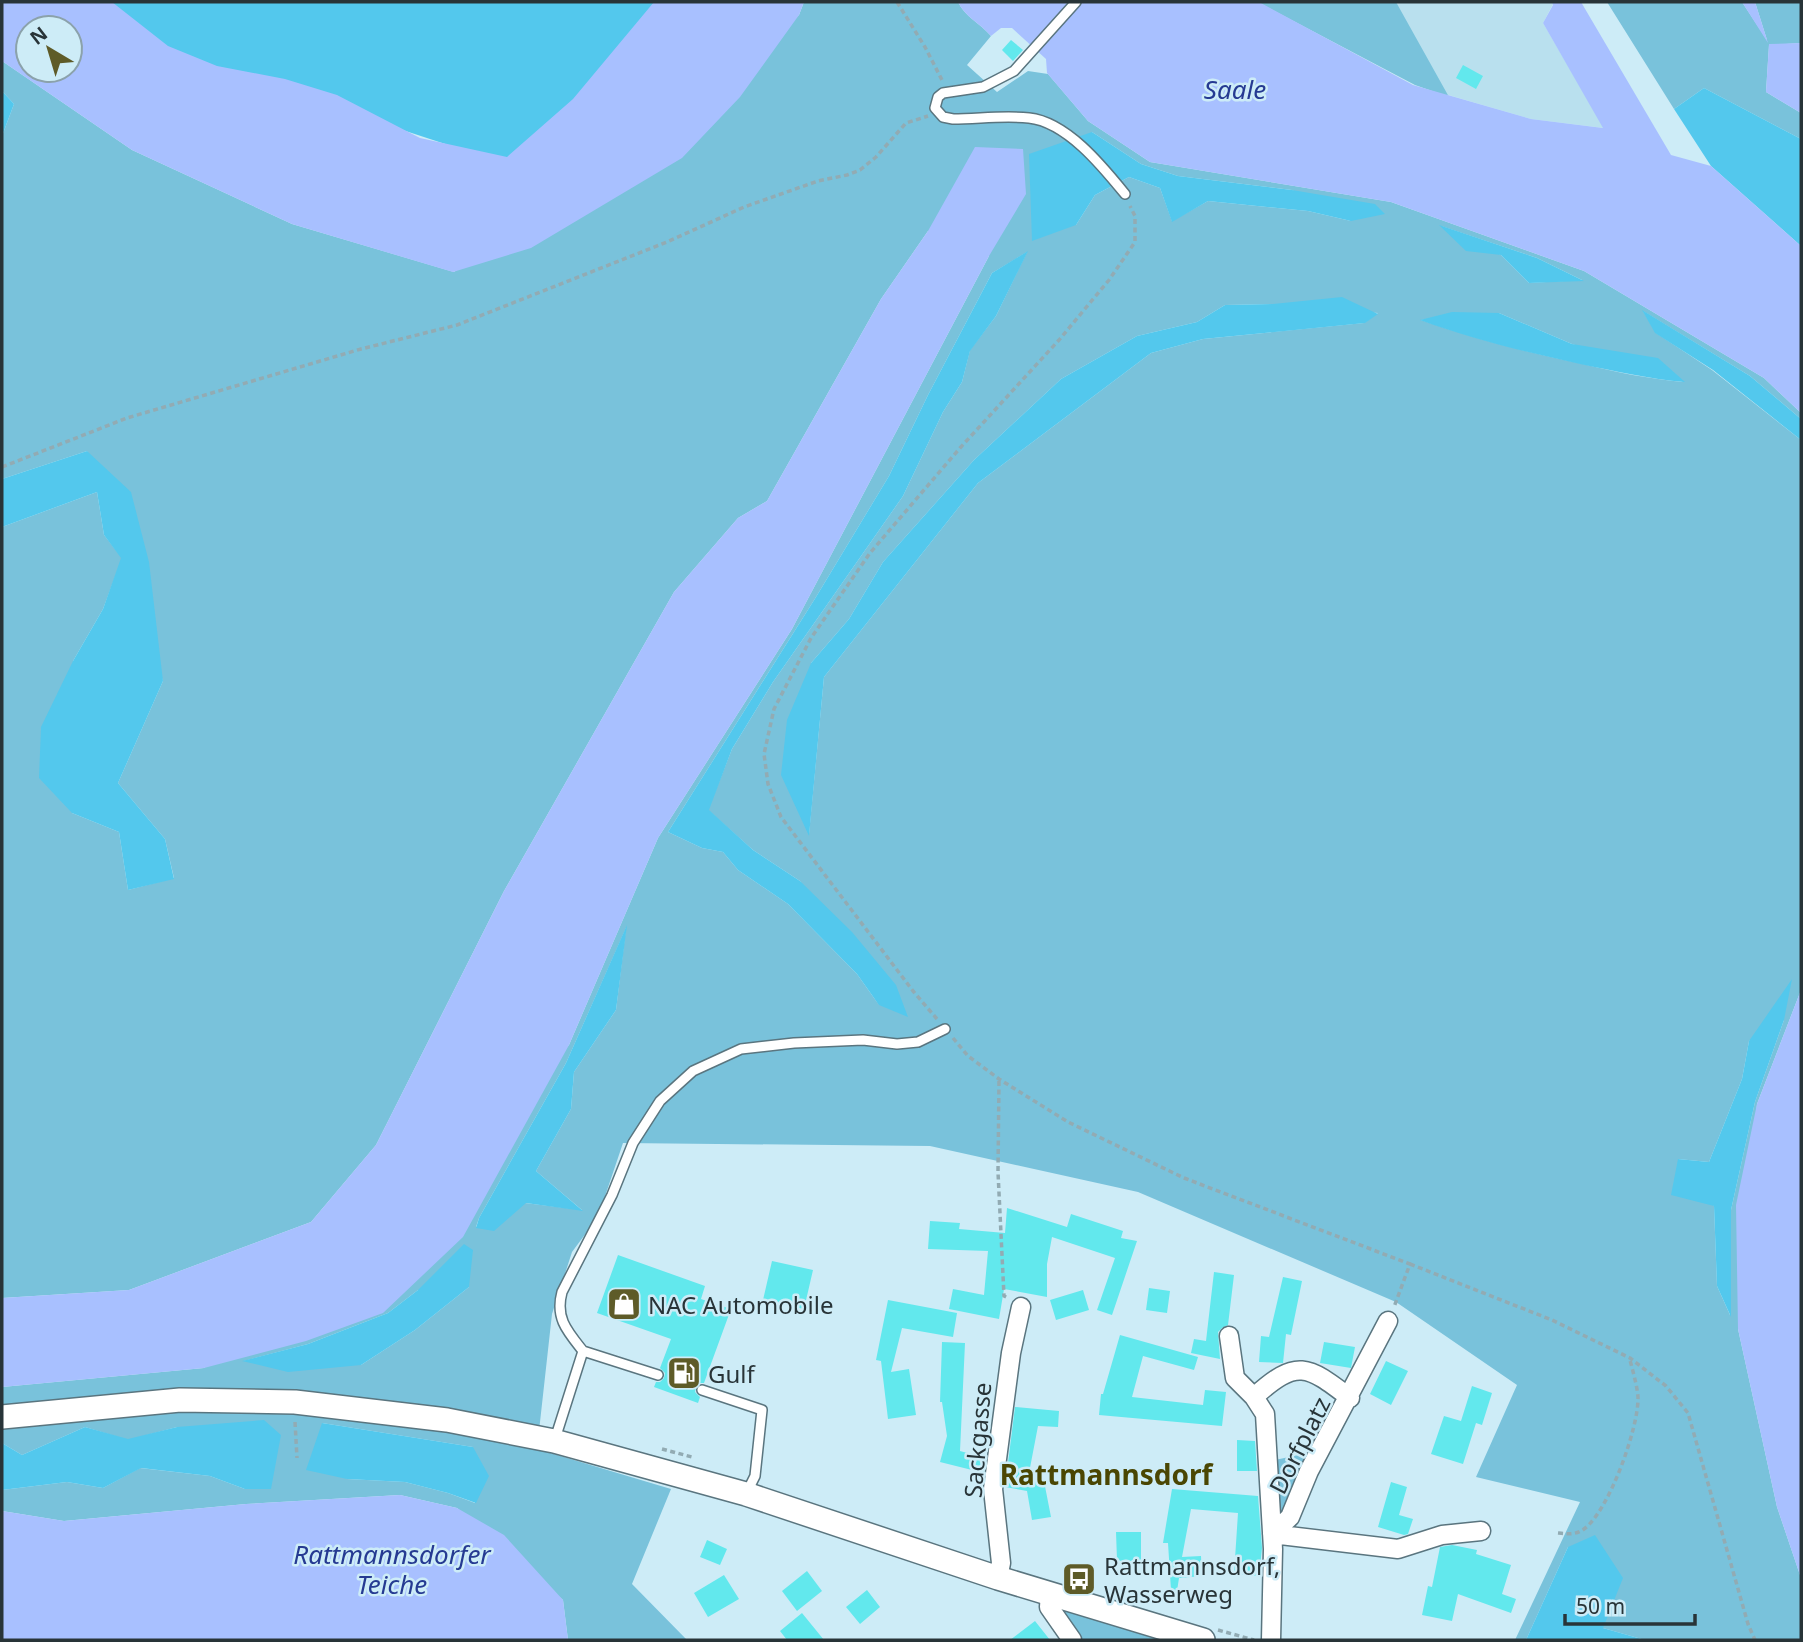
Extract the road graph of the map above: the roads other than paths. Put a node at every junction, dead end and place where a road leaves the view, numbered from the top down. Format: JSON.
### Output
{"nodes":[{"id":1,"x":1076,"y":2,"type":"edge"},
{"id":2,"x":1125,"y":194,"type":"road end"},
{"id":3,"x":945,"y":1029,"type":"road end"},
{"id":4,"x":1021,"y":1307,"type":"road end"},
{"id":5,"x":1388,"y":1321,"type":"road end"},
{"id":6,"x":1229,"y":1336,"type":"dead end"},
{"id":7,"x":583,"y":1351,"type":"junction"},
{"id":8,"x":658,"y":1375,"type":"dead end"},
{"id":9,"x":702,"y":1390,"type":"dead end"},
{"id":10,"x":1254,"y":1396,"type":"junction"},
{"id":11,"x":1350,"y":1398,"type":"junction"},
{"id":12,"x":2,"y":1417,"type":"edge"},
{"id":13,"x":554,"y":1441,"type":"junction"},
{"id":14,"x":747,"y":1494,"type":"junction"},
{"id":15,"x":1481,"y":1531,"type":"dead end"},
{"id":16,"x":1272,"y":1534,"type":"junction"},
{"id":17,"x":998,"y":1578,"type":"junction"},
{"id":18,"x":1050,"y":1593,"type":"junction"},
{"id":19,"x":1072,"y":1640,"type":"edge"},
{"id":20,"x":1203,"y":1640,"type":"edge"},
{"id":21,"x":1271,"y":1640,"type":"edge"}],
"edges":[{"from":1,"to":2,"type":"lane"},
{"from":3,"to":7,"type":"lane"},
{"from":4,"to":17,"type":"street","name":"Sackgasse"},
{"from":5,"to":11,"type":"street"},
{"from":6,"to":10,"type":"street","name":"Dorfplatz"},
{"from":7,"to":8,"type":"lane"},
{"from":7,"to":13,"type":"lane"},
{"from":9,"to":14,"type":"lane"},
{"from":10,"to":11,"type":"street","name":"Dorfplatz"},
{"from":10,"to":16,"type":"street","name":"Dorfplatz"},
{"from":11,"to":16,"type":"street","name":"Dorfplatz"},
{"from":12,"to":13,"type":"main road"},
{"from":13,"to":14,"type":"main road"},
{"from":14,"to":17,"type":"main road"},
{"from":15,"to":16,"type":"street"},
{"from":16,"to":21,"type":"street","name":"Dorfplatz"},
{"from":17,"to":18,"type":"main road"},
{"from":18,"to":19,"type":"street"},
{"from":18,"to":20,"type":"main road"}]}
